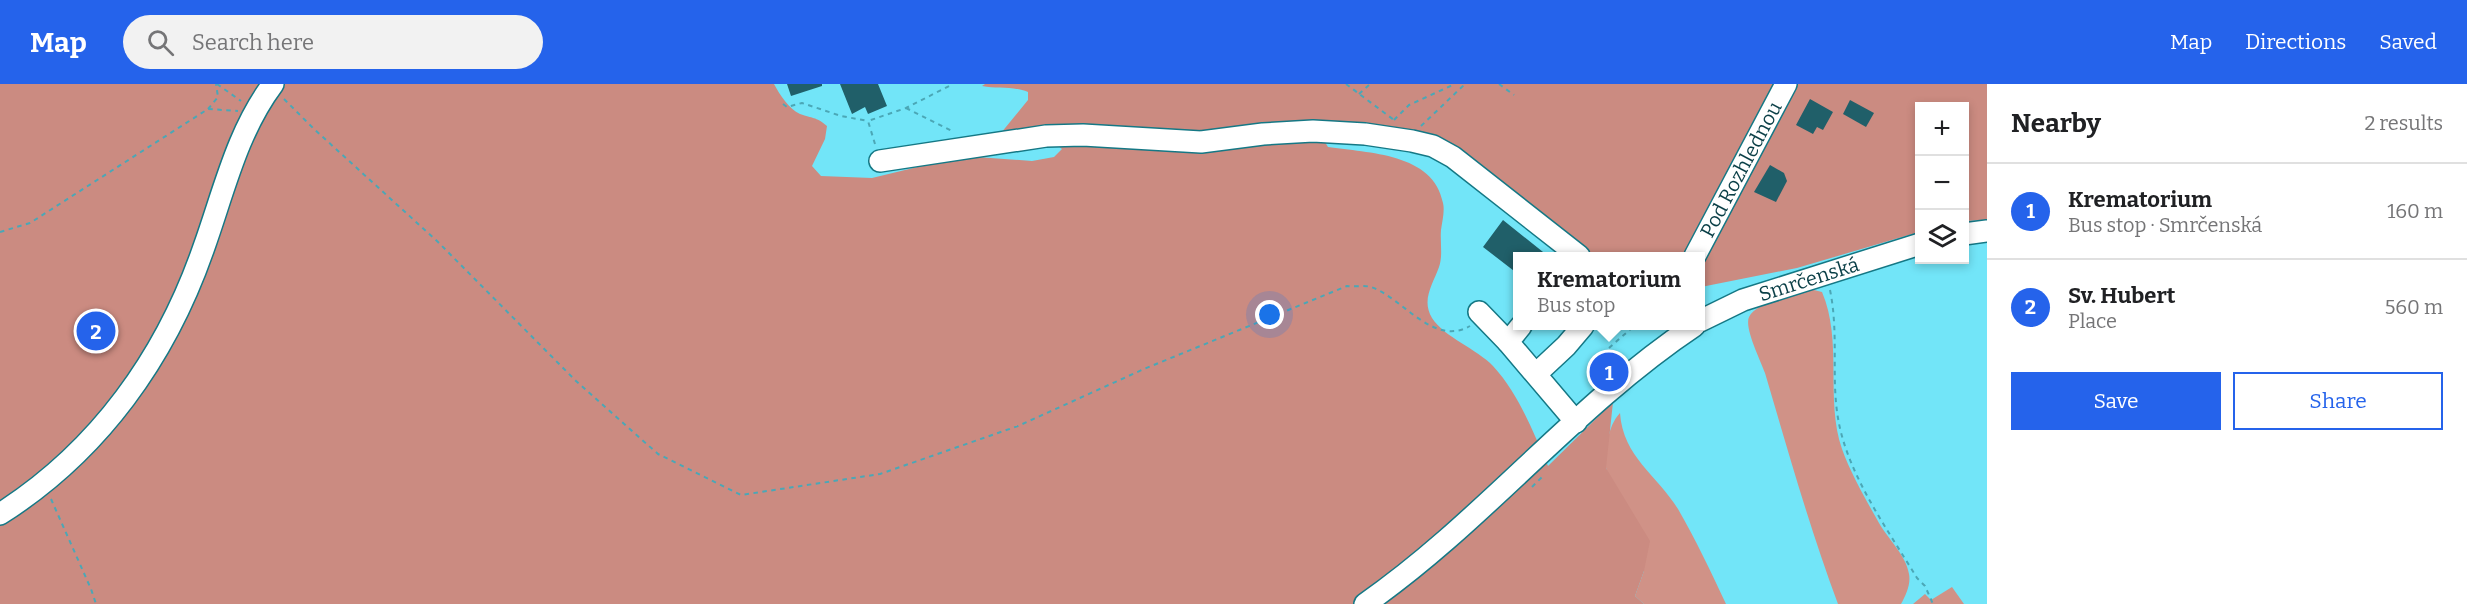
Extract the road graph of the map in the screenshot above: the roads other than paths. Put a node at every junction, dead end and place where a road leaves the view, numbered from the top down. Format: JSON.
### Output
{"nodes":[{"id":1,"x":1786,"y":84,"type":"edge"},
{"id":2,"x":272,"y":85,"type":"edge"},
{"id":3,"x":880,"y":161,"type":"road end"},
{"id":4,"x":1987,"y":231,"type":"edge"},
{"id":5,"x":1969,"y":233,"type":"edge"},
{"id":6,"x":1915,"y":246,"type":"edge"},
{"id":7,"x":1572,"y":252,"type":"edge"},
{"id":8,"x":1697,"y":252,"type":"edge"},
{"id":9,"x":1482,"y":315,"type":"road end"},
{"id":10,"x":1705,"y":317,"type":"edge"},
{"id":11,"x":1580,"y":330,"type":"edge"},
{"id":12,"x":1685,"y":330,"type":"edge"},
{"id":13,"x":1514,"y":334,"type":"edge"},
{"id":14,"x":1536,"y":374,"type":"junction"},
{"id":15,"x":1576,"y":422,"type":"junction"},
{"id":16,"x":0,"y":514,"type":"edge"},
{"id":17,"x":1365,"y":604,"type":"edge"}],
"edges":[{"from":1,"to":8,"type":"street","name":"Pod Rozhlednou"},
{"from":2,"to":16,"type":"street"},
{"from":3,"to":7,"type":"street"},
{"from":4,"to":5,"type":"street"},
{"from":6,"to":10,"type":"street","name":"Smrčenská"},
{"from":9,"to":13,"type":"street"},
{"from":11,"to":14,"type":"street"},
{"from":12,"to":15,"type":"street","name":"Smrčenská"},
{"from":13,"to":14,"type":"street"},
{"from":14,"to":15,"type":"street"},
{"from":15,"to":17,"type":"street","name":"Smrčenská"}]}
